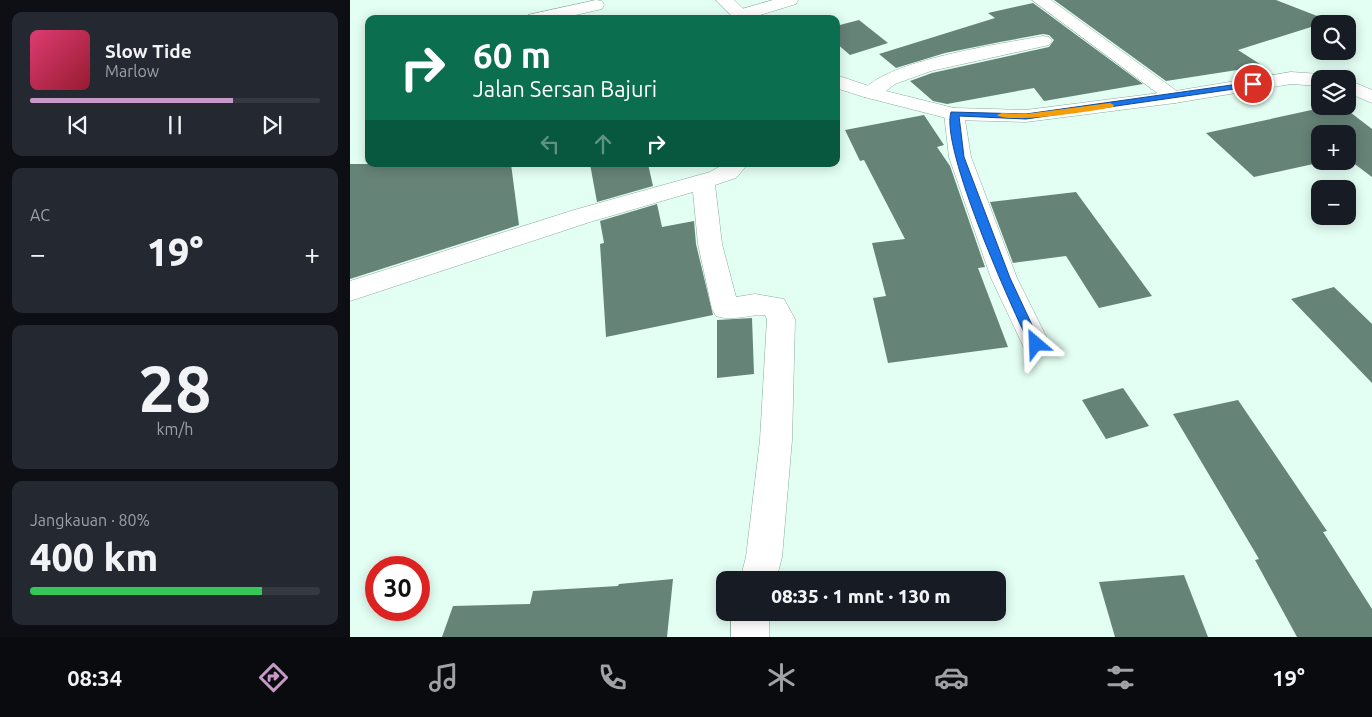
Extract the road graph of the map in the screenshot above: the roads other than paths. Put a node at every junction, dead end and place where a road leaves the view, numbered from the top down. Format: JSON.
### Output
{"nodes":[{"id":1,"x":724,"y":0,"type":"edge"},
{"id":2,"x":790,"y":0,"type":"edge"},
{"id":3,"x":1040,"y":0,"type":"edge"},
{"id":4,"x":598,"y":8,"type":"edge"},
{"id":5,"x":557,"y":15,"type":"edge"},
{"id":6,"x":741,"y":15,"type":"edge"},
{"id":7,"x":749,"y":15,"type":"edge"},
{"id":8,"x":1043,"y":41,"type":"dead end"},
{"id":9,"x":1311,"y":79,"type":"edge"},
{"id":10,"x":840,"y":82,"type":"edge"},
{"id":11,"x":1356,"y":90,"type":"edge"},
{"id":12,"x":870,"y":93,"type":"junction"},
{"id":13,"x":1175,"y":97,"type":"junction"},
{"id":14,"x":1372,"y":97,"type":"edge"},
{"id":15,"x":954,"y":114,"type":"junction"},
{"id":16,"x":734,"y":167,"type":"edge"},
{"id":17,"x":703,"y":181,"type":"junction"},
{"id":18,"x":350,"y":291,"type":"edge"},
{"id":19,"x":1036,"y":344,"type":"dead end"},
{"id":20,"x":760,"y":571,"type":"edge"},
{"id":21,"x":750,"y":621,"type":"edge"},
{"id":22,"x":750,"y":637,"type":"edge"}],
"edges":[{"from":1,"to":6,"type":"street"},
{"from":2,"to":7,"type":"street"},
{"from":3,"to":13,"type":"street"},
{"from":4,"to":5,"type":"street"},
{"from":8,"to":12,"type":"street"},
{"from":9,"to":13,"type":"street"},
{"from":10,"to":12,"type":"street"},
{"from":11,"to":14,"type":"street"},
{"from":12,"to":15,"type":"street"},
{"from":13,"to":15,"type":"street"},
{"from":15,"to":19,"type":"street"},
{"from":16,"to":17,"type":"street"},
{"from":17,"to":18,"type":"street"},
{"from":17,"to":20,"type":"street"},
{"from":21,"to":22,"type":"street"}]}
